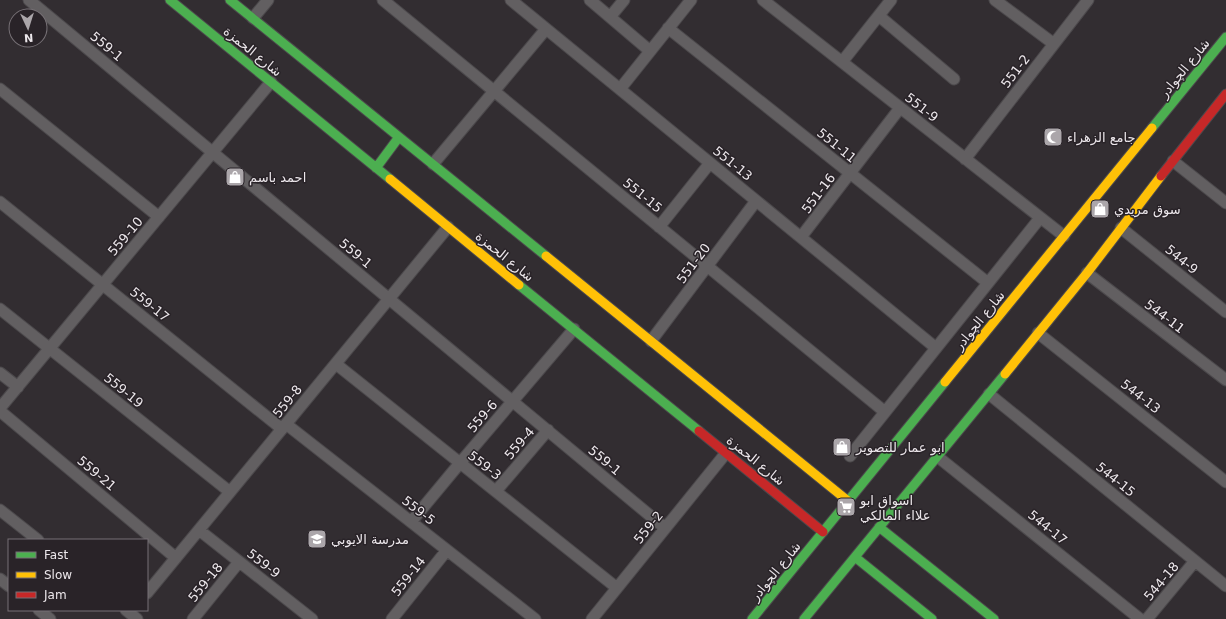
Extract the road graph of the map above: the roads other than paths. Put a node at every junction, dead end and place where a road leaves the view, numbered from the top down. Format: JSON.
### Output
{"nodes":[{"id":1,"x":29,"y":0,"type":"edge"},
{"id":2,"x":170,"y":0,"type":"edge"},
{"id":3,"x":230,"y":0,"type":"edge"},
{"id":4,"x":268,"y":0,"type":"edge"},
{"id":5,"x":383,"y":0,"type":"edge"},
{"id":6,"x":511,"y":0,"type":"edge"},
{"id":7,"x":590,"y":0,"type":"edge"},
{"id":8,"x":624,"y":0,"type":"edge"},
{"id":9,"x":691,"y":0,"type":"edge"},
{"id":10,"x":764,"y":0,"type":"edge"},
{"id":11,"x":891,"y":0,"type":"edge"},
{"id":12,"x":995,"y":0,"type":"edge"},
{"id":13,"x":1088,"y":0,"type":"edge"},
{"id":14,"x":879,"y":16,"type":"junction"},
{"id":15,"x":610,"y":17,"type":"junction"},
{"id":16,"x":253,"y":18,"type":"junction"},
{"id":17,"x":668,"y":28,"type":"junction"},
{"id":18,"x":546,"y":29,"type":"junction"},
{"id":19,"x":1226,"y":37,"type":"edge"},
{"id":20,"x":1054,"y":44,"type":"junction"},
{"id":21,"x":650,"y":50,"type":"junction"},
{"id":22,"x":842,"y":62,"type":"junction"},
{"id":23,"x":954,"y":79,"type":"dead end"},
{"id":24,"x":271,"y":82,"type":"junction"},
{"id":25,"x":0,"y":89,"type":"edge"},
{"id":26,"x":620,"y":89,"type":"junction"},
{"id":27,"x":494,"y":91,"type":"junction"},
{"id":28,"x":1226,"y":94,"type":"edge"},
{"id":29,"x":900,"y":108,"type":"junction"},
{"id":30,"x":399,"y":137,"type":"junction"},
{"id":31,"x":213,"y":152,"type":"junction"},
{"id":32,"x":966,"y":159,"type":"junction"},
{"id":33,"x":1173,"y":161,"type":"junction"},
{"id":34,"x":710,"y":163,"type":"junction"},
{"id":35,"x":432,"y":164,"type":"junction"},
{"id":36,"x":376,"y":168,"type":"junction"},
{"id":37,"x":850,"y":173,"type":"junction"},
{"id":38,"x":756,"y":201,"type":"junction"},
{"id":39,"x":0,"y":202,"type":"edge"},
{"id":40,"x":1226,"y":203,"type":"edge"},
{"id":41,"x":159,"y":217,"type":"junction"},
{"id":42,"x":1040,"y":218,"type":"junction"},
{"id":43,"x":448,"y":227,"type":"junction"},
{"id":44,"x":659,"y":227,"type":"junction"},
{"id":45,"x":1121,"y":228,"type":"junction"},
{"id":46,"x":1064,"y":236,"type":"junction"},
{"id":47,"x":801,"y":238,"type":"junction"},
{"id":48,"x":707,"y":266,"type":"junction"},
{"id":49,"x":1087,"y":273,"type":"junction"},
{"id":50,"x":988,"y":283,"type":"junction"},
{"id":51,"x":103,"y":284,"type":"junction"},
{"id":52,"x":389,"y":299,"type":"junction"},
{"id":53,"x":0,"y":309,"type":"edge"},
{"id":54,"x":1226,"y":312,"type":"edge"},
{"id":55,"x":574,"y":330,"type":"junction"},
{"id":56,"x":1038,"y":333,"type":"junction"},
{"id":57,"x":651,"y":341,"type":"junction"},
{"id":58,"x":49,"y":348,"type":"junction"},
{"id":59,"x":936,"y":348,"type":"junction"},
{"id":60,"x":336,"y":364,"type":"junction"},
{"id":61,"x":0,"y":373,"type":"edge"},
{"id":62,"x":1226,"y":380,"type":"edge"},
{"id":63,"x":18,"y":387,"type":"junction"},
{"id":64,"x":989,"y":394,"type":"junction"},
{"id":65,"x":513,"y":401,"type":"junction"},
{"id":66,"x":0,"y":408,"type":"edge"},
{"id":67,"x":0,"y":411,"type":"edge"},
{"id":68,"x":885,"y":412,"type":"junction"},
{"id":69,"x":284,"y":426,"type":"junction"},
{"id":70,"x":548,"y":430,"type":"junction"},
{"id":71,"x":726,"y":453,"type":"junction"},
{"id":72,"x":850,"y":456,"type":"dead end"},
{"id":73,"x":938,"y":457,"type":"junction"},
{"id":74,"x":460,"y":463,"type":"junction"},
{"id":75,"x":1226,"y":482,"type":"edge"},
{"id":76,"x":496,"y":491,"type":"junction"},
{"id":77,"x":230,"y":492,"type":"junction"},
{"id":78,"x":848,"y":501,"type":"junction"},
{"id":79,"x":0,"y":510,"type":"edge"},
{"id":80,"x":411,"y":522,"type":"junction"},
{"id":81,"x":879,"y":526,"type":"junction"},
{"id":82,"x":665,"y":528,"type":"junction"},
{"id":83,"x":199,"y":530,"type":"junction"},
{"id":84,"x":823,"y":532,"type":"junction"},
{"id":85,"x":37,"y":539,"type":"edge"},
{"id":86,"x":447,"y":550,"type":"junction"},
{"id":87,"x":855,"y":557,"type":"junction"},
{"id":88,"x":176,"y":558,"type":"junction"},
{"id":89,"x":1195,"y":561,"type":"junction"},
{"id":90,"x":239,"y":562,"type":"junction"},
{"id":91,"x":0,"y":579,"type":"edge"},
{"id":92,"x":8,"y":585,"type":"edge"},
{"id":93,"x":1226,"y":586,"type":"edge"},
{"id":94,"x":617,"y":588,"type":"junction"},
{"id":95,"x":148,"y":592,"type":"edge"},
{"id":96,"x":40,"y":611,"type":"edge"},
{"id":97,"x":397,"y":617,"type":"edge"},
{"id":98,"x":50,"y":619,"type":"edge"},
{"id":99,"x":193,"y":619,"type":"edge"},
{"id":100,"x":312,"y":619,"type":"edge"},
{"id":101,"x":535,"y":619,"type":"edge"},
{"id":102,"x":592,"y":619,"type":"edge"},
{"id":103,"x":752,"y":619,"type":"edge"},
{"id":104,"x":804,"y":619,"type":"edge"},
{"id":105,"x":932,"y":619,"type":"edge"},
{"id":106,"x":994,"y":619,"type":"edge"},
{"id":107,"x":1140,"y":619,"type":"edge"},
{"id":108,"x":1147,"y":619,"type":"edge"}],
"edges":[{"from":1,"to":31,"type":"street","name":"559-1"},
{"from":2,"to":24,"type":"street","name":"شارع الحمزة"},
{"from":3,"to":16,"type":"street","name":"شارع الحمزة"},
{"from":4,"to":16,"type":"street"},
{"from":5,"to":27,"type":"street","name":"551-15"},
{"from":6,"to":18,"type":"street","name":"551-13"},
{"from":7,"to":15,"type":"street"},
{"from":8,"to":15,"type":"street"},
{"from":9,"to":17,"type":"street"},
{"from":10,"to":22,"type":"street","name":"551-9"},
{"from":11,"to":14,"type":"street"},
{"from":12,"to":20,"type":"street"},
{"from":13,"to":20,"type":"street","name":"551-2"},
{"from":14,"to":22,"type":"street"},
{"from":14,"to":23,"type":"street"},
{"from":15,"to":21,"type":"street"},
{"from":16,"to":30,"type":"street","name":"شارع الحمزة"},
{"from":17,"to":21,"type":"street"},
{"from":17,"to":37,"type":"street","name":"551-11"},
{"from":18,"to":26,"type":"street","name":"551-13"},
{"from":18,"to":27,"type":"street"},
{"from":19,"to":46,"type":"street","name":"شارع الچوادر"},
{"from":20,"to":32,"type":"street","name":"551-2"},
{"from":21,"to":26,"type":"street"},
{"from":22,"to":29,"type":"street","name":"551-9"},
{"from":24,"to":31,"type":"street","name":"559-10"},
{"from":24,"to":36,"type":"street","name":"شارع الحمزة"},
{"from":25,"to":41,"type":"street"},
{"from":26,"to":34,"type":"street","name":"551-13"},
{"from":27,"to":35,"type":"street"},
{"from":27,"to":44,"type":"street","name":"551-15"},
{"from":28,"to":33,"type":"street"},
{"from":29,"to":32,"type":"street","name":"551-9"},
{"from":29,"to":37,"type":"street","name":"551-16"},
{"from":30,"to":35,"type":"street","name":"شارع الحمزة"},
{"from":30,"to":36,"type":"street"},
{"from":31,"to":41,"type":"street","name":"559-10"},
{"from":31,"to":52,"type":"street","name":"559-1"},
{"from":32,"to":42,"type":"street","name":"551-9"},
{"from":33,"to":40,"type":"street"},
{"from":33,"to":45,"type":"street"},
{"from":34,"to":38,"type":"street","name":"551-13"},
{"from":34,"to":44,"type":"street"},
{"from":35,"to":57,"type":"street","name":"شارع الحمزة"},
{"from":36,"to":43,"type":"street","name":"شارع الحمزة"},
{"from":37,"to":47,"type":"street","name":"551-16"},
{"from":37,"to":50,"type":"street","name":"551-11"},
{"from":38,"to":47,"type":"street","name":"551-13"},
{"from":38,"to":48,"type":"street","name":"551-20"},
{"from":39,"to":51,"type":"street","name":"559-17"},
{"from":41,"to":51,"type":"street","name":"559-10"},
{"from":42,"to":46,"type":"street","name":"551-9"},
{"from":42,"to":50,"type":"street"},
{"from":43,"to":52,"type":"street","name":"559-8"},
{"from":43,"to":55,"type":"street","name":"شارع الحمزة"},
{"from":44,"to":48,"type":"street","name":"551-15"},
{"from":45,"to":49,"type":"street"},
{"from":45,"to":54,"type":"street","name":"544-9"},
{"from":46,"to":78,"type":"street","name":"شارع الچوادر"},
{"from":47,"to":59,"type":"street","name":"551-13"},
{"from":48,"to":57,"type":"street","name":"551-20"},
{"from":48,"to":68,"type":"street","name":"551-15"},
{"from":49,"to":56,"type":"street"},
{"from":49,"to":62,"type":"street","name":"544-11"},
{"from":50,"to":59,"type":"street"},
{"from":51,"to":58,"type":"street","name":"559-10"},
{"from":51,"to":69,"type":"street","name":"559-17"},
{"from":52,"to":60,"type":"street","name":"559-8"},
{"from":52,"to":65,"type":"street","name":"559-1"},
{"from":53,"to":58,"type":"street","name":"559-19"},
{"from":55,"to":65,"type":"street","name":"559-6"},
{"from":55,"to":71,"type":"street","name":"شارع الحمزة"},
{"from":56,"to":64,"type":"street"},
{"from":56,"to":75,"type":"street","name":"544-13"},
{"from":57,"to":78,"type":"street","name":"شارع الحمزة"},
{"from":58,"to":63,"type":"street","name":"559-10"},
{"from":58,"to":77,"type":"street","name":"559-19"},
{"from":59,"to":68,"type":"street"},
{"from":60,"to":69,"type":"street","name":"559-8"},
{"from":60,"to":74,"type":"street","name":"559-3"},
{"from":61,"to":63,"type":"street"},
{"from":63,"to":66,"type":"street","name":"559-10"},
{"from":64,"to":73,"type":"street"},
{"from":64,"to":89,"type":"street","name":"544-15"},
{"from":65,"to":70,"type":"street","name":"559-1"},
{"from":65,"to":74,"type":"street","name":"559-6"},
{"from":67,"to":88,"type":"street","name":"559-21"},
{"from":68,"to":72,"type":"street"},
{"from":69,"to":77,"type":"street","name":"559-8"},
{"from":69,"to":80,"type":"street","name":"559-5"},
{"from":70,"to":76,"type":"street","name":"559-4"},
{"from":70,"to":82,"type":"street","name":"559-1"},
{"from":71,"to":82,"type":"street","name":"559-2"},
{"from":71,"to":84,"type":"street","name":"شارع الحمزة"},
{"from":73,"to":81,"type":"street"},
{"from":73,"to":107,"type":"street","name":"544-17"},
{"from":74,"to":76,"type":"street","name":"559-3"},
{"from":74,"to":80,"type":"street","name":"559-6"},
{"from":76,"to":94,"type":"street","name":"559-3"},
{"from":77,"to":83,"type":"street","name":"559-8"},
{"from":78,"to":84,"type":"street","name":"شارع الچوادر"},
{"from":79,"to":85,"type":"street"},
{"from":80,"to":86,"type":"street","name":"559-5"},
{"from":81,"to":87,"type":"street"},
{"from":81,"to":106,"type":"street"},
{"from":82,"to":94,"type":"street","name":"559-2"},
{"from":83,"to":88,"type":"street","name":"559-8"},
{"from":83,"to":90,"type":"street","name":"559-9"},
{"from":84,"to":103,"type":"street","name":"شارع الچوادر"},
{"from":86,"to":97,"type":"street","name":"559-14"},
{"from":86,"to":101,"type":"street","name":"559-5"},
{"from":87,"to":104,"type":"street"},
{"from":87,"to":105,"type":"street"},
{"from":88,"to":95,"type":"street","name":"559-8"},
{"from":89,"to":93,"type":"street","name":"544-15"},
{"from":89,"to":108,"type":"street","name":"544-18"},
{"from":90,"to":99,"type":"street","name":"559-18"},
{"from":90,"to":100,"type":"street","name":"559-9"},
{"from":91,"to":92,"type":"street"},
{"from":94,"to":102,"type":"street","name":"559-2"},
{"from":96,"to":98,"type":"street"}]}
